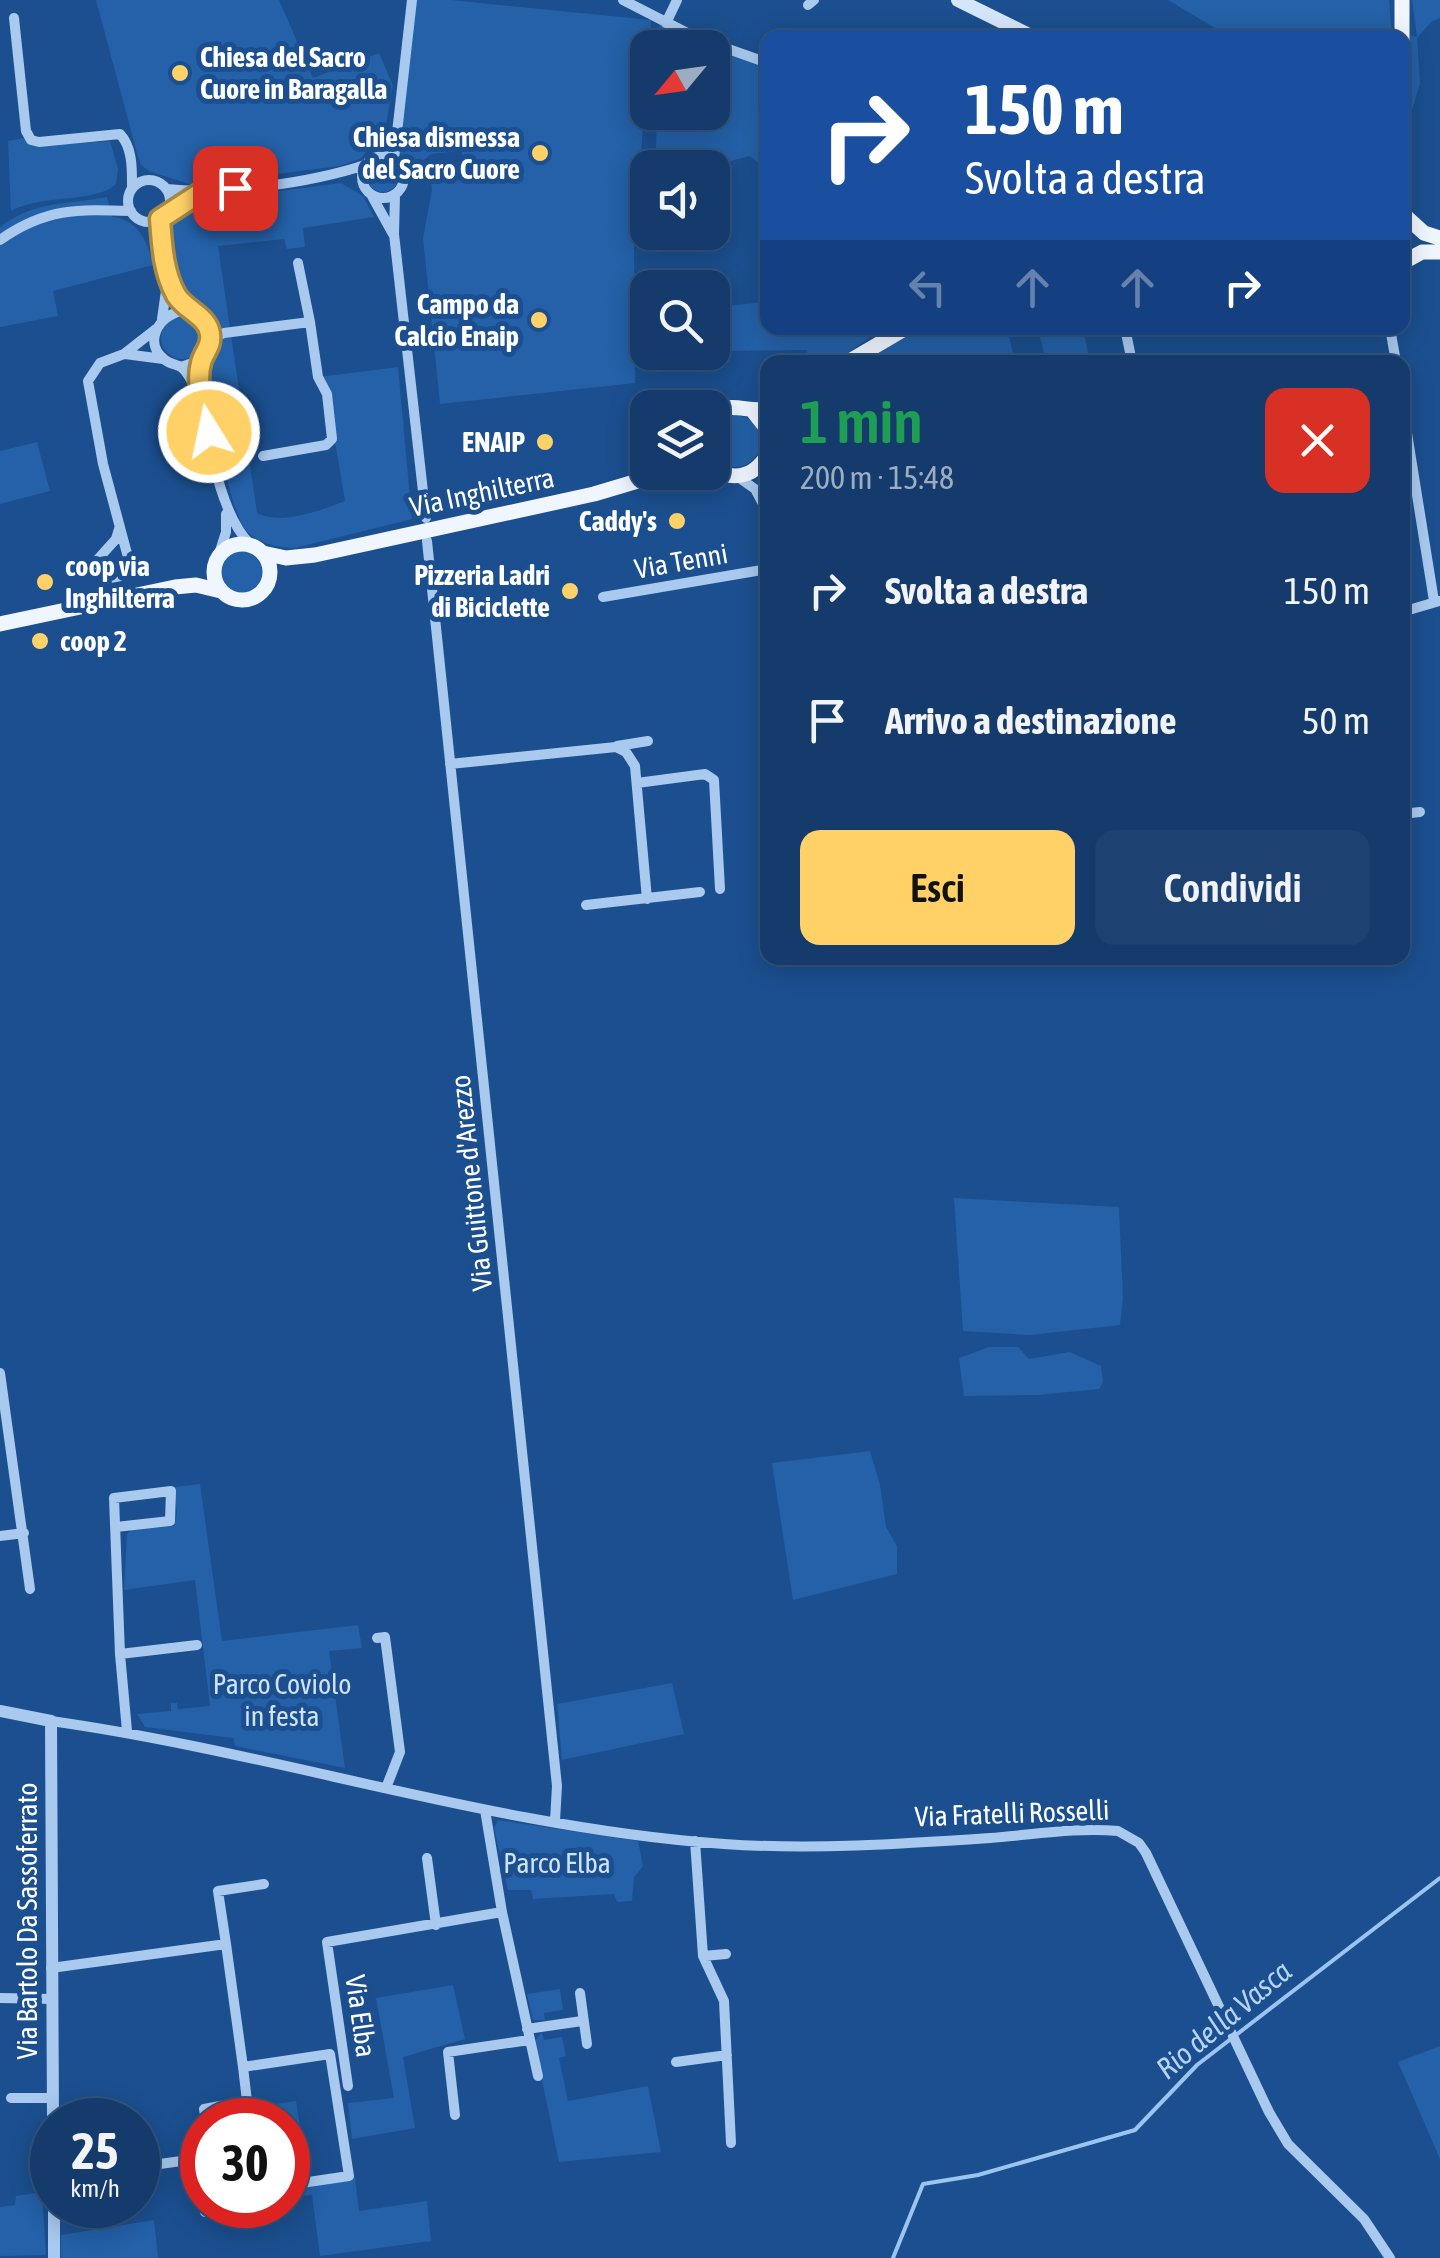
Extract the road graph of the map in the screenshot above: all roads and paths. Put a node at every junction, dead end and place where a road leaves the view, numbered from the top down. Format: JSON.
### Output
{"nodes":[{"id":1,"x":412,"y":0,"type":"edge"},
{"id":2,"x":623,"y":0,"type":"edge"},
{"id":3,"x":678,"y":0,"type":"edge"},
{"id":4,"x":958,"y":0,"type":"edge"},
{"id":5,"x":1402,"y":0,"type":"edge"},
{"id":6,"x":14,"y":18,"type":"dead end"},
{"id":7,"x":666,"y":23,"type":"junction"},
{"id":8,"x":1016,"y":30,"type":"edge"},
{"id":9,"x":1403,"y":30,"type":"edge"},
{"id":10,"x":760,"y":60,"type":"edge"},
{"id":11,"x":389,"y":157,"type":"junction"},
{"id":12,"x":131,"y":160,"type":"junction"},
{"id":13,"x":365,"y":166,"type":"junction"},
{"id":14,"x":336,"y":175,"type":"junction"},
{"id":15,"x":147,"y":180,"type":"junction"},
{"id":16,"x":362,"y":181,"type":"junction"},
{"id":17,"x":167,"y":189,"type":"junction"},
{"id":18,"x":130,"y":193,"type":"junction"},
{"id":19,"x":200,"y":193,"type":"junction"},
{"id":20,"x":395,"y":194,"type":"junction"},
{"id":21,"x":372,"y":195,"type":"junction"},
{"id":22,"x":98,"y":210,"type":"junction"},
{"id":23,"x":131,"y":211,"type":"junction"},
{"id":24,"x":164,"y":215,"type":"junction"},
{"id":25,"x":1410,"y":220,"type":"edge"},
{"id":26,"x":145,"y":221,"type":"junction"},
{"id":27,"x":1416,"y":226,"type":"junction"},
{"id":28,"x":394,"y":234,"type":"junction"},
{"id":29,"x":1440,"y":238,"type":"edge"},
{"id":30,"x":0,"y":240,"type":"edge"},
{"id":31,"x":162,"y":252,"type":"junction"},
{"id":32,"x":1440,"y":252,"type":"edge"},
{"id":33,"x":1410,"y":255,"type":"edge"},
{"id":34,"x":1410,"y":259,"type":"edge"},
{"id":35,"x":298,"y":262,"type":"dead end"},
{"id":36,"x":168,"y":277,"type":"junction"},
{"id":37,"x":188,"y":311,"type":"junction"},
{"id":38,"x":310,"y":322,"type":"junction"},
{"id":39,"x":159,"y":324,"type":"junction"},
{"id":40,"x":210,"y":333,"type":"junction"},
{"id":41,"x":894,"y":335,"type":"edge"},
{"id":42,"x":124,"y":354,"type":"junction"},
{"id":43,"x":860,"y":355,"type":"edge"},
{"id":44,"x":164,"y":359,"type":"junction"},
{"id":45,"x":201,"y":360,"type":"junction"},
{"id":46,"x":181,"y":367,"type":"junction"},
{"id":47,"x":202,"y":403,"type":"junction"},
{"id":48,"x":730,"y":408,"type":"edge"},
{"id":49,"x":760,"y":410,"type":"edge"},
{"id":50,"x":1410,"y":447,"type":"edge"},
{"id":51,"x":263,"y":456,"type":"dead end"},
{"id":52,"x":760,"y":466,"type":"edge"},
{"id":53,"x":730,"y":476,"type":"edge"},
{"id":54,"x":738,"y":476,"type":"junction"},
{"id":55,"x":630,"y":483,"type":"edge"},
{"id":56,"x":760,"y":500,"type":"edge"},
{"id":57,"x":226,"y":508,"type":"junction"},
{"id":58,"x":426,"y":518,"type":"dead end"},
{"id":59,"x":119,"y":529,"type":"junction"},
{"id":60,"x":427,"y":541,"type":"dead end"},
{"id":61,"x":256,"y":548,"type":"junction"},
{"id":62,"x":315,"y":555,"type":"junction"},
{"id":63,"x":217,"y":557,"type":"junction"},
{"id":64,"x":760,"y":570,"type":"edge"},
{"id":65,"x":270,"y":578,"type":"junction"},
{"id":66,"x":175,"y":587,"type":"junction"},
{"id":67,"x":221,"y":592,"type":"junction"},
{"id":68,"x":603,"y":597,"type":"dead end"},
{"id":69,"x":1437,"y":601,"type":"edge"},
{"id":70,"x":1410,"y":609,"type":"edge"},
{"id":71,"x":0,"y":624,"type":"edge"},
{"id":72,"x":648,"y":741,"type":"dead end"},
{"id":73,"x":616,"y":747,"type":"junction"},
{"id":74,"x":450,"y":764,"type":"junction"},
{"id":75,"x":636,"y":783,"type":"junction"},
{"id":76,"x":1420,"y":812,"type":"dead end"},
{"id":77,"x":1410,"y":813,"type":"edge"},
{"id":78,"x":720,"y":890,"type":"dead end"},
{"id":79,"x":700,"y":892,"type":"dead end"},
{"id":80,"x":647,"y":899,"type":"junction"},
{"id":81,"x":586,"y":905,"type":"dead end"},
{"id":82,"x":0,"y":1373,"type":"edge"},
{"id":83,"x":116,"y":1527,"type":"junction"},
{"id":84,"x":24,"y":1533,"type":"junction"},
{"id":85,"x":0,"y":1536,"type":"edge"},
{"id":86,"x":30,"y":1589,"type":"dead end"},
{"id":87,"x":377,"y":1638,"type":"dead end"},
{"id":88,"x":198,"y":1645,"type":"dead end"},
{"id":89,"x":120,"y":1654,"type":"junction"},
{"id":90,"x":0,"y":1710,"type":"edge"},
{"id":91,"x":51,"y":1721,"type":"junction"},
{"id":92,"x":127,"y":1731,"type":"junction"},
{"id":93,"x":386,"y":1788,"type":"junction"},
{"id":94,"x":485,"y":1810,"type":"junction"},
{"id":95,"x":555,"y":1821,"type":"junction"},
{"id":96,"x":694,"y":1841,"type":"junction"},
{"id":97,"x":427,"y":1858,"type":"dead end"},
{"id":98,"x":264,"y":1884,"type":"dead end"},
{"id":99,"x":502,"y":1912,"type":"junction"},
{"id":100,"x":436,"y":1925,"type":"junction"},
{"id":101,"x":226,"y":1944,"type":"junction"},
{"id":102,"x":726,"y":1954,"type":"dead end"},
{"id":103,"x":703,"y":1956,"type":"junction"},
{"id":104,"x":51,"y":1968,"type":"junction"},
{"id":105,"x":580,"y":1994,"type":"dead end"},
{"id":106,"x":0,"y":1998,"type":"edge"},
{"id":107,"x":52,"y":1998,"type":"junction"},
{"id":108,"x":582,"y":2020,"type":"junction"},
{"id":109,"x":528,"y":2035,"type":"junction"},
{"id":110,"x":586,"y":2044,"type":"dead end"},
{"id":111,"x":727,"y":2055,"type":"junction"},
{"id":112,"x":676,"y":2062,"type":"dead end"},
{"id":113,"x":243,"y":2067,"type":"junction"},
{"id":114,"x":538,"y":2076,"type":"dead end"},
{"id":115,"x":348,"y":2086,"type":"dead end"},
{"id":116,"x":11,"y":2098,"type":"dead end"},
{"id":117,"x":30,"y":2098,"type":"edge"},
{"id":118,"x":53,"y":2098,"type":"edge"},
{"id":119,"x":246,"y":2098,"type":"edge"},
{"id":120,"x":455,"y":2115,"type":"dead end"},
{"id":121,"x":731,"y":2143,"type":"dead end"},
{"id":122,"x":310,"y":2182,"type":"edge"},
{"id":123,"x":54,"y":2228,"type":"edge"},
{"id":124,"x":54,"y":2258,"type":"edge"},
{"id":125,"x":1390,"y":2258,"type":"edge"}],
"edges":[{"from":1,"to":11,"type":"street"},
{"from":2,"to":7,"type":"street"},
{"from":3,"to":7,"type":"street"},
{"from":4,"to":8,"type":"main road"},
{"from":5,"to":9,"type":"main road"},
{"from":6,"to":12,"type":"street"},
{"from":7,"to":10,"type":"street"},
{"from":11,"to":13,"type":"street"},
{"from":11,"to":20,"type":"street"},
{"from":12,"to":15,"type":"street"},
{"from":12,"to":18,"type":"street"},
{"from":13,"to":14,"type":"street"},
{"from":13,"to":16,"type":"street"},
{"from":14,"to":16,"type":"street"},
{"from":14,"to":19,"type":"street"},
{"from":15,"to":17,"type":"street"},
{"from":15,"to":18,"type":"street"},
{"from":16,"to":21,"type":"street"},
{"from":17,"to":19,"type":"street"},
{"from":17,"to":24,"type":"street"},
{"from":18,"to":22,"type":"street"},
{"from":18,"to":23,"type":"street"},
{"from":19,"to":24,"type":"street"},
{"from":20,"to":21,"type":"street"},
{"from":20,"to":28,"type":"street"},
{"from":21,"to":28,"type":"street"},
{"from":22,"to":23,"type":"street"},
{"from":22,"to":30,"type":"street"},
{"from":23,"to":26,"type":"street"},
{"from":24,"to":26,"type":"street"},
{"from":24,"to":31,"type":"street"},
{"from":25,"to":27,"type":"main road"},
{"from":26,"to":31,"type":"street"},
{"from":27,"to":29,"type":"main road"},
{"from":27,"to":33,"type":"main road"},
{"from":28,"to":58,"type":"street"},
{"from":31,"to":36,"type":"street"},
{"from":32,"to":34,"type":"main road"},
{"from":35,"to":38,"type":"street"},
{"from":36,"to":37,"type":"street"},
{"from":36,"to":39,"type":"street"},
{"from":37,"to":39,"type":"street"},
{"from":37,"to":40,"type":"street"},
{"from":38,"to":40,"type":"street"},
{"from":38,"to":51,"type":"street"},
{"from":39,"to":42,"type":"street"},
{"from":39,"to":44,"type":"street"},
{"from":40,"to":45,"type":"street"},
{"from":41,"to":43,"type":"main road"},
{"from":42,"to":44,"type":"street"},
{"from":42,"to":59,"type":"street"},
{"from":44,"to":46,"type":"street"},
{"from":45,"to":46,"type":"street"},
{"from":45,"to":47,"type":"street"},
{"from":46,"to":47,"type":"street"},
{"from":47,"to":57,"type":"street"},
{"from":48,"to":49,"type":"main road"},
{"from":50,"to":69,"type":"street"},
{"from":52,"to":54,"type":"main road"},
{"from":53,"to":54,"type":"main road"},
{"from":54,"to":56,"type":"street"},
{"from":55,"to":62,"type":"main road","name":"Via Inghilterra"},
{"from":57,"to":61,"type":"street"},
{"from":57,"to":63,"type":"street"},
{"from":59,"to":59,"type":"street"},
{"from":60,"to":74,"type":"street","name":"Via Guittone d'Arezzo"},
{"from":61,"to":62,"type":"main road","name":"Via Inghilterra"},
{"from":61,"to":63,"type":"main road","name":"Via Inghilterra"},
{"from":61,"to":65,"type":"main road"},
{"from":62,"to":65,"type":"main road","name":"Via Inghilterra"},
{"from":63,"to":66,"type":"main road","name":"Via Inghilterra"},
{"from":63,"to":67,"type":"main road"},
{"from":64,"to":68,"type":"street","name":"Via Tenni"},
{"from":65,"to":67,"type":"main road","name":"Via Inghilterra"},
{"from":66,"to":67,"type":"main road","name":"Via Inghilterra"},
{"from":66,"to":71,"type":"main road","name":"Via Inghilterra"},
{"from":69,"to":70,"type":"street"},
{"from":72,"to":73,"type":"street"},
{"from":73,"to":74,"type":"street"},
{"from":73,"to":75,"type":"street"},
{"from":74,"to":95,"type":"street","name":"Via Guittone d'Arezzo"},
{"from":75,"to":78,"type":"street"},
{"from":75,"to":80,"type":"street"},
{"from":76,"to":77,"type":"street"},
{"from":79,"to":80,"type":"street"},
{"from":80,"to":81,"type":"street"},
{"from":82,"to":84,"type":"street"},
{"from":83,"to":83,"type":"street"},
{"from":83,"to":89,"type":"street"},
{"from":84,"to":85,"type":"street"},
{"from":84,"to":86,"type":"street"},
{"from":87,"to":93,"type":"street"},
{"from":88,"to":89,"type":"street"},
{"from":89,"to":92,"type":"street"},
{"from":90,"to":91,"type":"street","name":"Via Fratelli Rosselli"},
{"from":91,"to":92,"type":"street","name":"Via Fratelli Rosselli"},
{"from":91,"to":104,"type":"street","name":"Via Bartolo Da Sassoferrato"},
{"from":92,"to":93,"type":"street","name":"Via Fratelli Rosselli"},
{"from":93,"to":94,"type":"street","name":"Via Fratelli Rosselli"},
{"from":94,"to":95,"type":"street","name":"Via Fratelli Rosselli"},
{"from":94,"to":99,"type":"street"},
{"from":95,"to":96,"type":"street","name":"Via Fratelli Rosselli"},
{"from":96,"to":103,"type":"street"},
{"from":96,"to":125,"type":"street","name":"Via Fratelli Rosselli"},
{"from":97,"to":100,"type":"street"},
{"from":98,"to":101,"type":"street"},
{"from":99,"to":100,"type":"street","name":"Via Elba"},
{"from":99,"to":109,"type":"street"},
{"from":100,"to":115,"type":"street","name":"Via Elba"},
{"from":101,"to":104,"type":"street"},
{"from":101,"to":113,"type":"street"},
{"from":102,"to":103,"type":"street"},
{"from":103,"to":111,"type":"street"},
{"from":104,"to":107,"type":"street","name":"Via Bartolo Da Sassoferrato"},
{"from":105,"to":108,"type":"street"},
{"from":106,"to":107,"type":"street"},
{"from":107,"to":118,"type":"street","name":"Via Bartolo Da Sassoferrato"},
{"from":108,"to":109,"type":"street"},
{"from":108,"to":110,"type":"street"},
{"from":109,"to":114,"type":"street"},
{"from":109,"to":120,"type":"street"},
{"from":111,"to":112,"type":"street"},
{"from":111,"to":121,"type":"street"},
{"from":113,"to":119,"type":"street"},
{"from":113,"to":122,"type":"street"},
{"from":116,"to":117,"type":"street"},
{"from":123,"to":124,"type":"street"}]}
